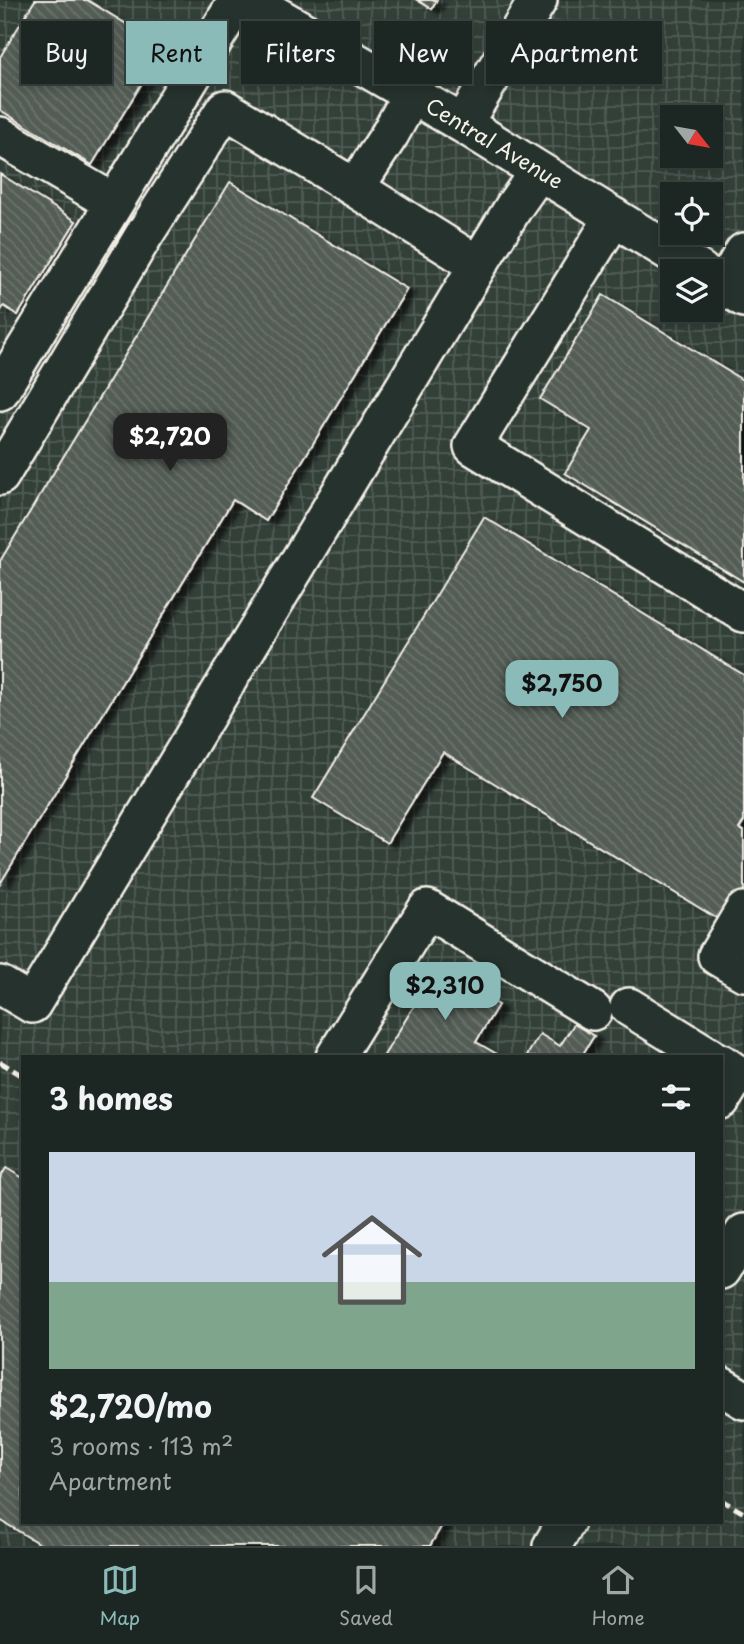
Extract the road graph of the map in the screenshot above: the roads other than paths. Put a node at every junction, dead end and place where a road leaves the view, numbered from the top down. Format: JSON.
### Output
{"nodes":[{"id":1,"x":238,"y":0,"type":"edge"},
{"id":2,"x":249,"y":0,"type":"edge"},
{"id":3,"x":538,"y":0,"type":"edge"},
{"id":4,"x":412,"y":94,"type":"junction"},
{"id":5,"x":463,"y":124,"type":"junction"},
{"id":6,"x":0,"y":136,"type":"edge"},
{"id":7,"x":539,"y":171,"type":"junction"},
{"id":8,"x":355,"y":188,"type":"junction"},
{"id":9,"x":114,"y":203,"type":"junction"},
{"id":10,"x":614,"y":217,"type":"junction"},
{"id":11,"x":744,"y":252,"type":"edge"},
{"id":12,"x":681,"y":259,"type":"edge"},
{"id":13,"x":478,"y":264,"type":"junction"},
{"id":14,"x":723,"y":279,"type":"edge"},
{"id":15,"x":0,"y":391,"type":"edge"},
{"id":16,"x":0,"y":476,"type":"edge"},
{"id":17,"x":744,"y":613,"type":"edge"},
{"id":18,"x":744,"y":911,"type":"edge"},
{"id":19,"x":744,"y":972,"type":"edge"},
{"id":20,"x":0,"y":985,"type":"edge"},
{"id":21,"x":336,"y":1055,"type":"edge"},
{"id":22,"x":694,"y":1055,"type":"edge"},
{"id":23,"x":744,"y":1233,"type":"edge"},
{"id":24,"x":723,"y":1267,"type":"edge"},
{"id":25,"x":723,"y":1387,"type":"edge"},
{"id":26,"x":744,"y":1400,"type":"edge"},
{"id":27,"x":565,"y":1524,"type":"edge"},
{"id":28,"x":552,"y":1546,"type":"edge"}],
"edges":[{"from":1,"to":9,"type":"street"},
{"from":2,"to":4,"type":"street","name":"Central Avenue"},
{"from":3,"to":5,"type":"street"},
{"from":4,"to":5,"type":"street","name":"Central Avenue"},
{"from":4,"to":8,"type":"street"},
{"from":5,"to":7,"type":"street","name":"Central Avenue"},
{"from":6,"to":9,"type":"street"},
{"from":7,"to":10,"type":"street","name":"Central Avenue"},
{"from":7,"to":13,"type":"street"},
{"from":8,"to":13,"type":"street"},
{"from":8,"to":16,"type":"street"},
{"from":9,"to":15,"type":"street"},
{"from":10,"to":12,"type":"street","name":"Central Avenue"},
{"from":10,"to":17,"type":"street"},
{"from":11,"to":14,"type":"street"},
{"from":13,"to":20,"type":"street"},
{"from":18,"to":19,"type":"street"},
{"from":21,"to":22,"type":"street"},
{"from":23,"to":24,"type":"street"},
{"from":25,"to":26,"type":"street"},
{"from":27,"to":28,"type":"street"}]}
